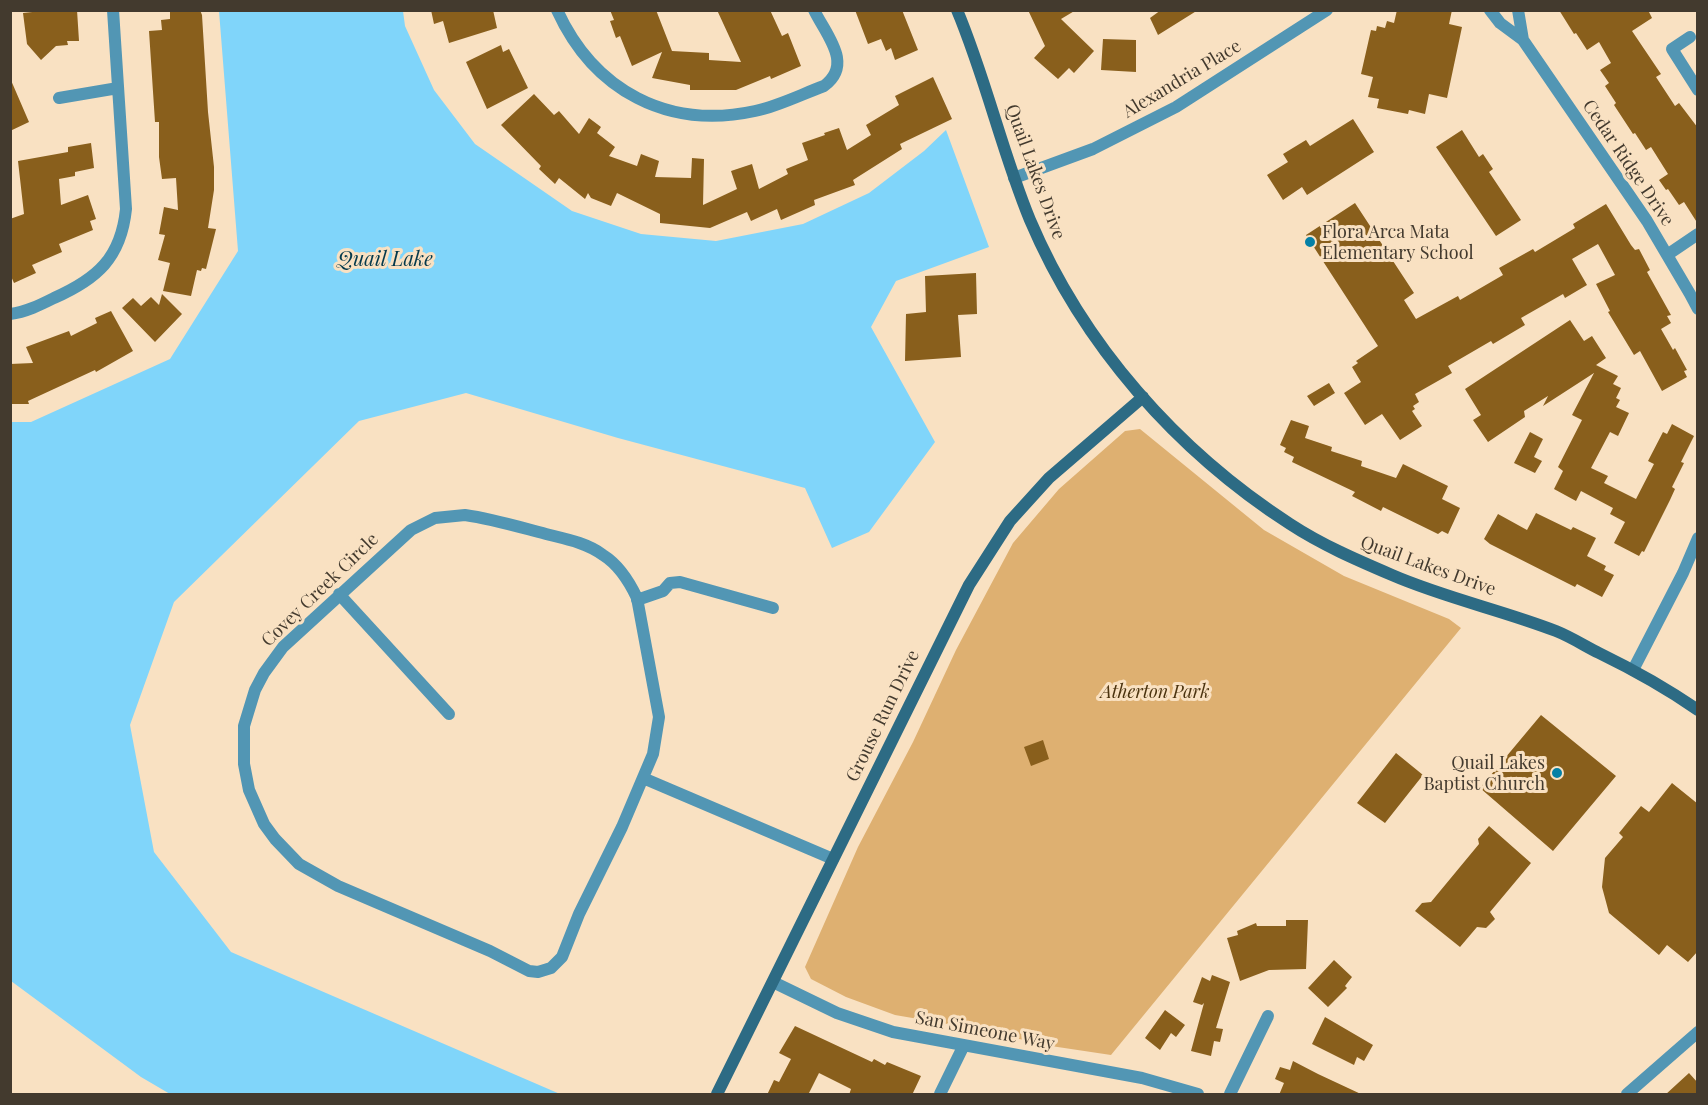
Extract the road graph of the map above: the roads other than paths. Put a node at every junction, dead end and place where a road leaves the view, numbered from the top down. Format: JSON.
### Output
{"nodes":[{"id":1,"x":112,"y":10,"type":"edge"},
{"id":2,"x":557,"y":10,"type":"edge"},
{"id":3,"x":814,"y":10,"type":"edge"},
{"id":4,"x":957,"y":10,"type":"edge"},
{"id":5,"x":1327,"y":10,"type":"edge"},
{"id":6,"x":1490,"y":10,"type":"edge"},
{"id":7,"x":1518,"y":10,"type":"edge"},
{"id":8,"x":1690,"y":37,"type":"dead end"},
{"id":9,"x":1523,"y":40,"type":"junction"},
{"id":10,"x":118,"y":88,"type":"junction"},
{"id":11,"x":1698,"y":90,"type":"edge"},
{"id":12,"x":59,"y":98,"type":"dead end"},
{"id":13,"x":1014,"y":178,"type":"junction"},
{"id":14,"x":1698,"y":234,"type":"edge"},
{"id":15,"x":1667,"y":255,"type":"junction"},
{"id":16,"x":1698,"y":309,"type":"edge"},
{"id":17,"x":10,"y":314,"type":"edge"},
{"id":18,"x":1143,"y":397,"type":"junction"},
{"id":19,"x":1698,"y":538,"type":"edge"},
{"id":20,"x":339,"y":594,"type":"junction"},
{"id":21,"x":637,"y":600,"type":"junction"},
{"id":22,"x":773,"y":608,"type":"dead end"},
{"id":23,"x":1633,"y":670,"type":"junction"},
{"id":24,"x":1698,"y":711,"type":"edge"},
{"id":25,"x":449,"y":714,"type":"dead end"},
{"id":26,"x":643,"y":778,"type":"junction"},
{"id":27,"x":833,"y":859,"type":"junction"},
{"id":28,"x":772,"y":982,"type":"junction"},
{"id":29,"x":1268,"y":1016,"type":"dead end"},
{"id":30,"x":1698,"y":1032,"type":"edge"},
{"id":31,"x":964,"y":1046,"type":"junction"},
{"id":32,"x":717,"y":1095,"type":"edge"},
{"id":33,"x":940,"y":1095,"type":"edge"},
{"id":34,"x":1198,"y":1095,"type":"edge"},
{"id":35,"x":1230,"y":1095,"type":"edge"},
{"id":36,"x":1627,"y":1095,"type":"edge"}],
"edges":[{"from":1,"to":10,"type":"street"},
{"from":2,"to":3,"type":"street"},
{"from":4,"to":13,"type":"main road","name":"Quail Lakes Drive"},
{"from":5,"to":13,"type":"street","name":"Alexandria Place"},
{"from":6,"to":9,"type":"street","name":"Cedar Ridge Drive"},
{"from":7,"to":9,"type":"street","name":"Cedar Ridge Drive"},
{"from":8,"to":11,"type":"street"},
{"from":9,"to":15,"type":"street","name":"Cedar Ridge Drive"},
{"from":10,"to":12,"type":"street"},
{"from":10,"to":17,"type":"street"},
{"from":13,"to":18,"type":"main road","name":"Quail Lakes Drive"},
{"from":14,"to":15,"type":"street"},
{"from":15,"to":16,"type":"street","name":"Cedar Ridge Drive"},
{"from":18,"to":23,"type":"main road","name":"Quail Lakes Drive"},
{"from":18,"to":27,"type":"main road","name":"Grouse Run Drive"},
{"from":19,"to":23,"type":"street"},
{"from":20,"to":21,"type":"street","name":"Covey Creek Circle"},
{"from":20,"to":25,"type":"street"},
{"from":20,"to":26,"type":"street","name":"Covey Creek Circle"},
{"from":21,"to":22,"type":"street"},
{"from":21,"to":26,"type":"street","name":"Covey Creek Circle"},
{"from":23,"to":24,"type":"main road","name":"Quail Lakes Drive"},
{"from":26,"to":27,"type":"street"},
{"from":27,"to":28,"type":"main road","name":"Grouse Run Drive"},
{"from":28,"to":31,"type":"street","name":"San Simeone Way"},
{"from":28,"to":32,"type":"main road","name":"Grouse Run Drive"},
{"from":29,"to":35,"type":"street"},
{"from":30,"to":36,"type":"street"},
{"from":31,"to":33,"type":"street"},
{"from":31,"to":34,"type":"street","name":"San Simeone Way"}]}
